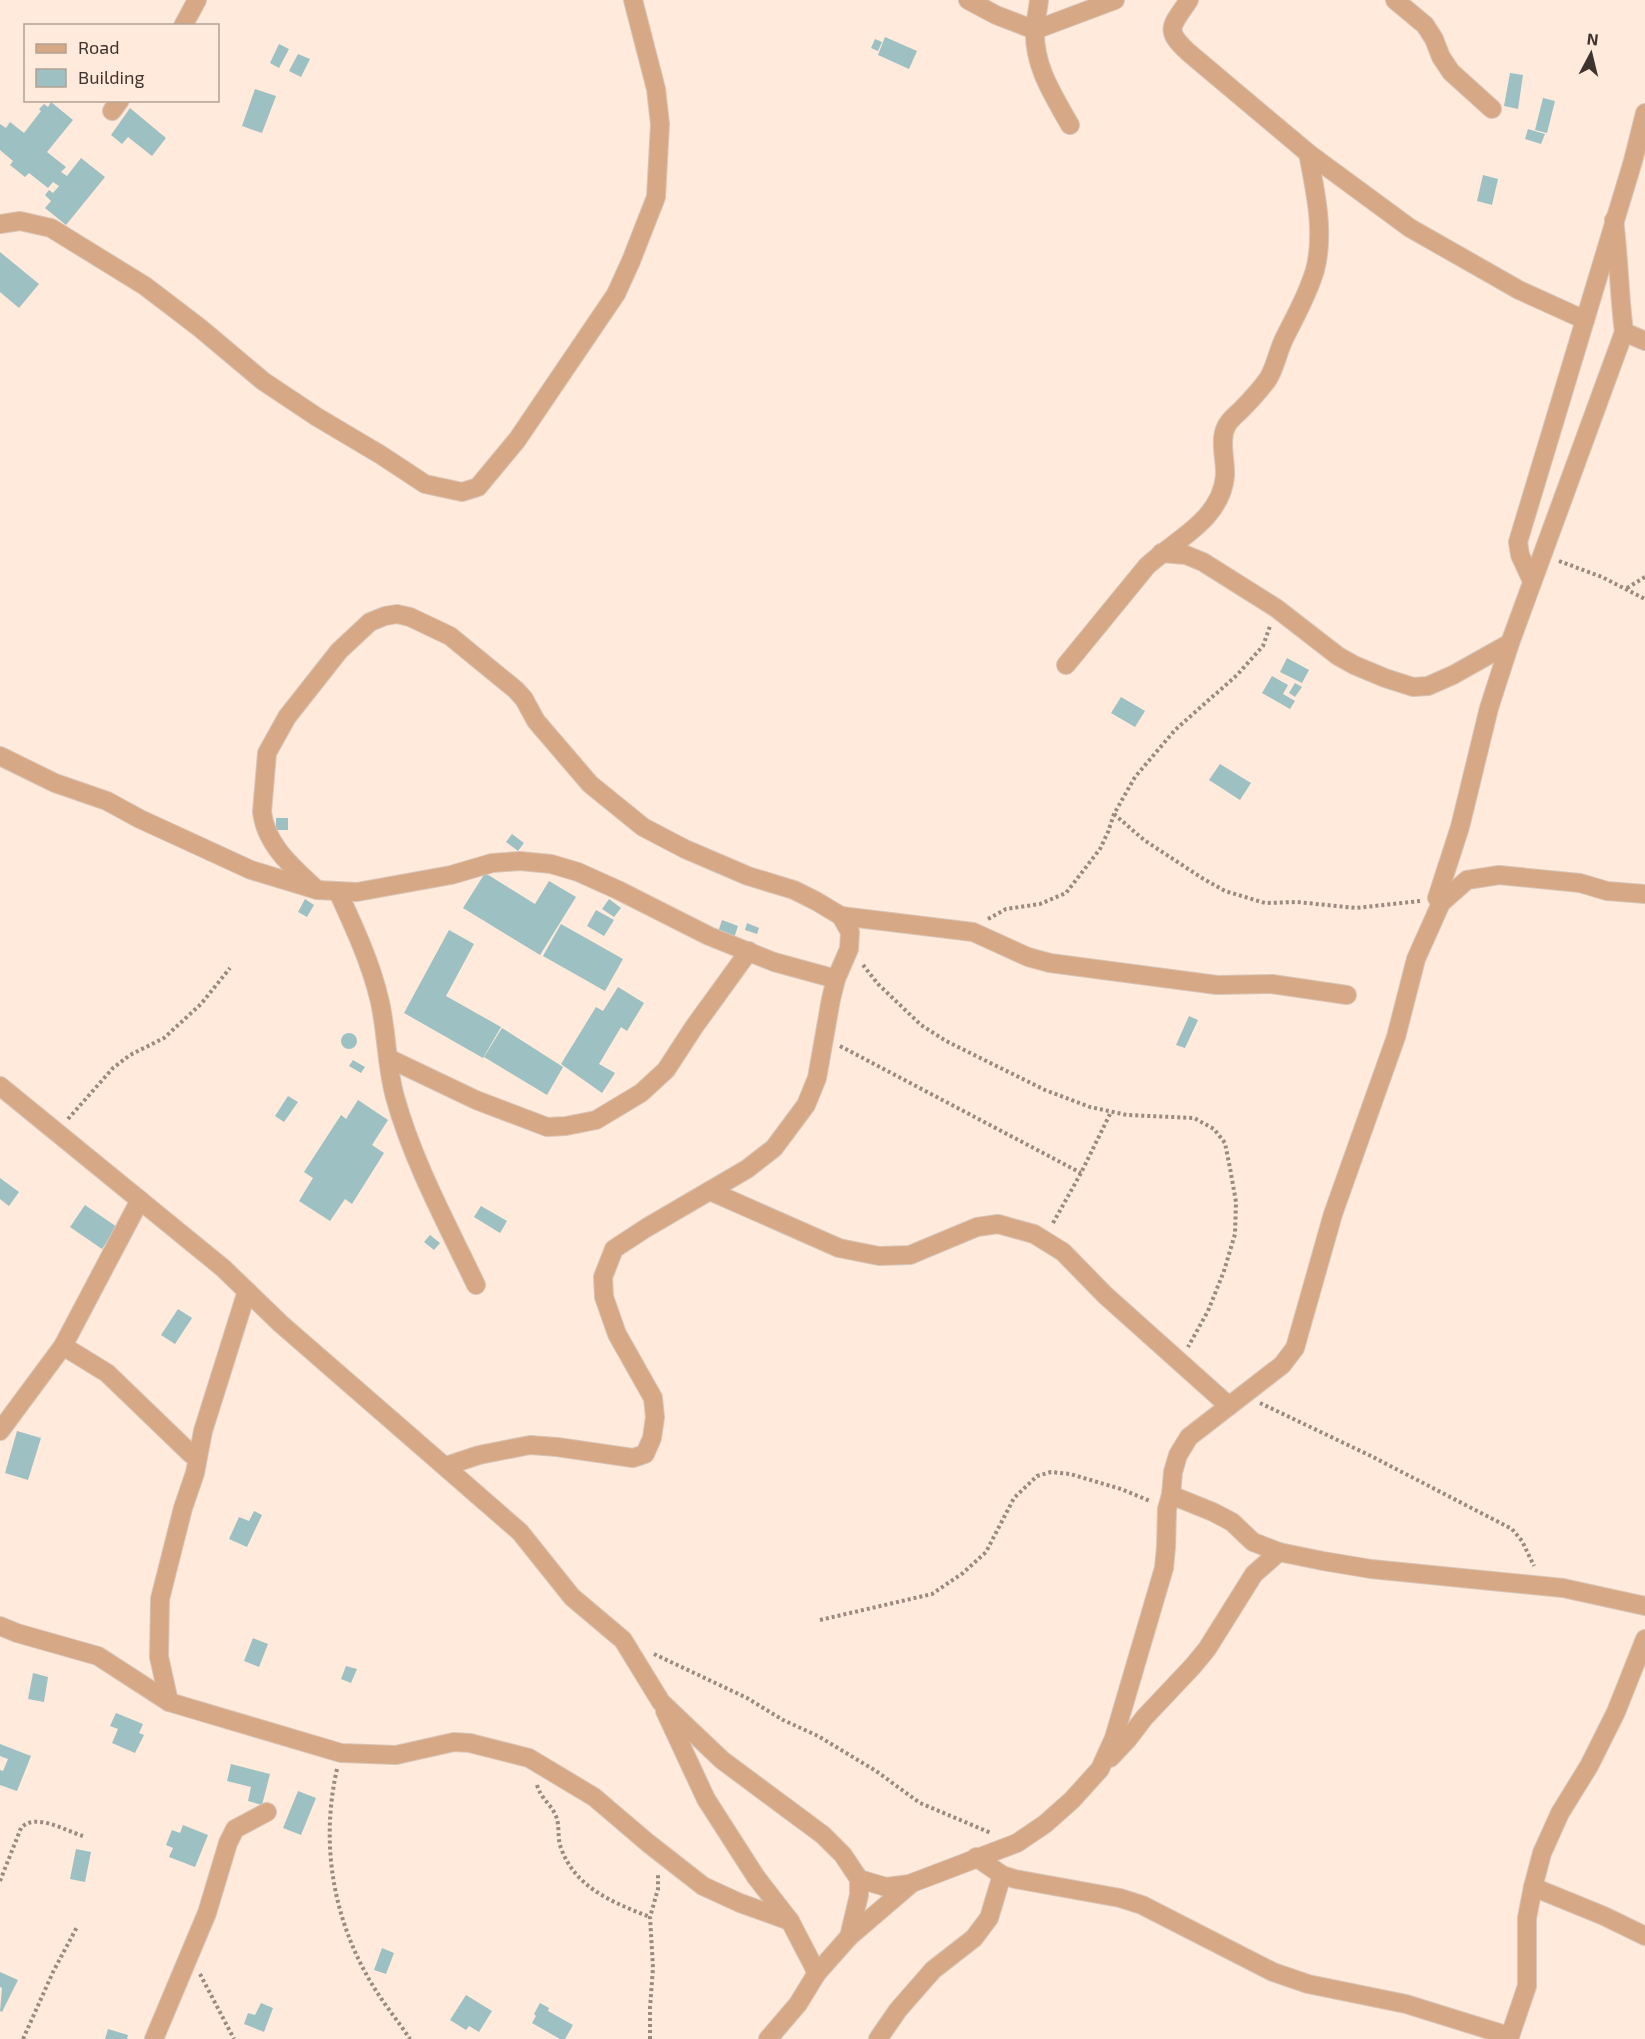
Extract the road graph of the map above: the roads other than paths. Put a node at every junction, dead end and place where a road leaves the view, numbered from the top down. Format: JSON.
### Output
{"nodes":[{"id":1,"x":197,"y":0,"type":"edge"},
{"id":2,"x":633,"y":0,"type":"edge"},
{"id":3,"x":968,"y":0,"type":"edge"},
{"id":4,"x":1040,"y":0,"type":"edge"},
{"id":5,"x":1115,"y":0,"type":"edge"},
{"id":6,"x":1395,"y":0,"type":"edge"},
{"id":7,"x":1180,"y":3,"type":"edge"},
{"id":8,"x":184,"y":24,"type":"edge"},
{"id":9,"x":1035,"y":30,"type":"junction"},
{"id":10,"x":1492,"y":109,"type":"dead end"},
{"id":11,"x":1645,"y":113,"type":"edge"},
{"id":12,"x":1070,"y":125,"type":"dead end"},
{"id":13,"x":1308,"y":153,"type":"junction"},
{"id":14,"x":1639,"y":162,"type":"edge"},
{"id":15,"x":1614,"y":220,"type":"junction"},
{"id":16,"x":0,"y":224,"type":"edge"},
{"id":17,"x":1585,"y":320,"type":"junction"},
{"id":18,"x":1624,"y":332,"type":"junction"},
{"id":19,"x":1645,"y":341,"type":"edge"},
{"id":20,"x":1161,"y":553,"type":"junction"},
{"id":21,"x":1532,"y":581,"type":"junction"},
{"id":22,"x":1510,"y":643,"type":"junction"},
{"id":23,"x":1066,"y":665,"type":"dead end"},
{"id":24,"x":0,"y":756,"type":"edge"},
{"id":25,"x":317,"y":890,"type":"junction"},
{"id":26,"x":338,"y":892,"type":"junction"},
{"id":27,"x":1645,"y":894,"type":"edge"},
{"id":28,"x":1439,"y":900,"type":"junction"},
{"id":29,"x":841,"y":916,"type":"junction"},
{"id":30,"x":749,"y":951,"type":"junction"},
{"id":31,"x":836,"y":979,"type":"junction"},
{"id":32,"x":1347,"y":995,"type":"dead end"},
{"id":33,"x":388,"y":1058,"type":"junction"},
{"id":34,"x":0,"y":1086,"type":"edge"},
{"id":35,"x":710,"y":1191,"type":"junction"},
{"id":36,"x":140,"y":1200,"type":"junction"},
{"id":37,"x":477,"y":1285,"type":"dead end"},
{"id":38,"x":247,"y":1291,"type":"junction"},
{"id":39,"x":63,"y":1346,"type":"junction"},
{"id":40,"x":1236,"y":1401,"type":"junction"},
{"id":41,"x":0,"y":1431,"type":"edge"},
{"id":42,"x":191,"y":1454,"type":"dead end"},
{"id":43,"x":446,"y":1466,"type":"junction"},
{"id":44,"x":1169,"y":1502,"type":"junction"},
{"id":45,"x":1279,"y":1551,"type":"junction"},
{"id":46,"x":1645,"y":1606,"type":"edge"},
{"id":47,"x":0,"y":1626,"type":"edge"},
{"id":48,"x":1645,"y":1639,"type":"edge"},
{"id":49,"x":168,"y":1702,"type":"junction"},
{"id":50,"x":661,"y":1702,"type":"junction"},
{"id":51,"x":1100,"y":1769,"type":"junction"},
{"id":52,"x":267,"y":1812,"type":"dead end"},
{"id":53,"x":976,"y":1857,"type":"junction"},
{"id":54,"x":1002,"y":1875,"type":"junction"},
{"id":55,"x":859,"y":1879,"type":"junction"},
{"id":56,"x":912,"y":1883,"type":"junction"},
{"id":57,"x":1533,"y":1887,"type":"junction"},
{"id":58,"x":790,"y":1921,"type":"junction"},
{"id":59,"x":1645,"y":1936,"type":"edge"},
{"id":60,"x":849,"y":1937,"type":"junction"},
{"id":61,"x":817,"y":1973,"type":"junction"},
{"id":62,"x":1509,"y":2037,"type":"edge"},
{"id":63,"x":154,"y":2039,"type":"edge"},
{"id":64,"x":768,"y":2039,"type":"edge"},
{"id":65,"x":878,"y":2039,"type":"edge"}],
"edges":[{"from":1,"to":8,"type":"street"},
{"from":2,"to":16,"type":"street"},
{"from":3,"to":9,"type":"street"},
{"from":4,"to":9,"type":"street"},
{"from":5,"to":9,"type":"street"},
{"from":6,"to":10,"type":"street"},
{"from":7,"to":13,"type":"street"},
{"from":9,"to":12,"type":"street"},
{"from":11,"to":14,"type":"street"},
{"from":13,"to":17,"type":"street"},
{"from":13,"to":20,"type":"street"},
{"from":14,"to":15,"type":"street"},
{"from":15,"to":17,"type":"street"},
{"from":15,"to":18,"type":"street"},
{"from":17,"to":21,"type":"street"},
{"from":18,"to":19,"type":"street"},
{"from":18,"to":21,"type":"street"},
{"from":20,"to":22,"type":"street"},
{"from":20,"to":23,"type":"street"},
{"from":21,"to":22,"type":"street"},
{"from":22,"to":28,"type":"street"},
{"from":24,"to":25,"type":"street"},
{"from":25,"to":26,"type":"street"},
{"from":25,"to":29,"type":"street"},
{"from":26,"to":30,"type":"street"},
{"from":26,"to":33,"type":"street"},
{"from":27,"to":28,"type":"street"},
{"from":28,"to":40,"type":"street"},
{"from":29,"to":31,"type":"street"},
{"from":29,"to":32,"type":"street"},
{"from":30,"to":31,"type":"street"},
{"from":30,"to":33,"type":"street"},
{"from":31,"to":35,"type":"street"},
{"from":33,"to":37,"type":"street"},
{"from":34,"to":36,"type":"street"},
{"from":35,"to":40,"type":"street"},
{"from":35,"to":43,"type":"street"},
{"from":36,"to":38,"type":"street"},
{"from":36,"to":39,"type":"street"},
{"from":38,"to":43,"type":"street"},
{"from":38,"to":49,"type":"street"},
{"from":39,"to":41,"type":"street"},
{"from":39,"to":42,"type":"street"},
{"from":40,"to":44,"type":"street"},
{"from":43,"to":50,"type":"street"},
{"from":44,"to":45,"type":"street"},
{"from":44,"to":51,"type":"street"},
{"from":45,"to":46,"type":"street"},
{"from":45,"to":51,"type":"street"},
{"from":47,"to":49,"type":"street"},
{"from":48,"to":57,"type":"street"},
{"from":49,"to":58,"type":"street"},
{"from":50,"to":55,"type":"street"},
{"from":50,"to":58,"type":"street"},
{"from":51,"to":53,"type":"street"},
{"from":52,"to":63,"type":"street"},
{"from":53,"to":54,"type":"street"},
{"from":53,"to":56,"type":"street"},
{"from":54,"to":62,"type":"street"},
{"from":54,"to":65,"type":"street"},
{"from":55,"to":56,"type":"street"},
{"from":55,"to":60,"type":"street"},
{"from":56,"to":60,"type":"street"},
{"from":57,"to":59,"type":"street"},
{"from":57,"to":62,"type":"street"},
{"from":58,"to":61,"type":"street"},
{"from":60,"to":61,"type":"street"},
{"from":61,"to":64,"type":"street"}]}
